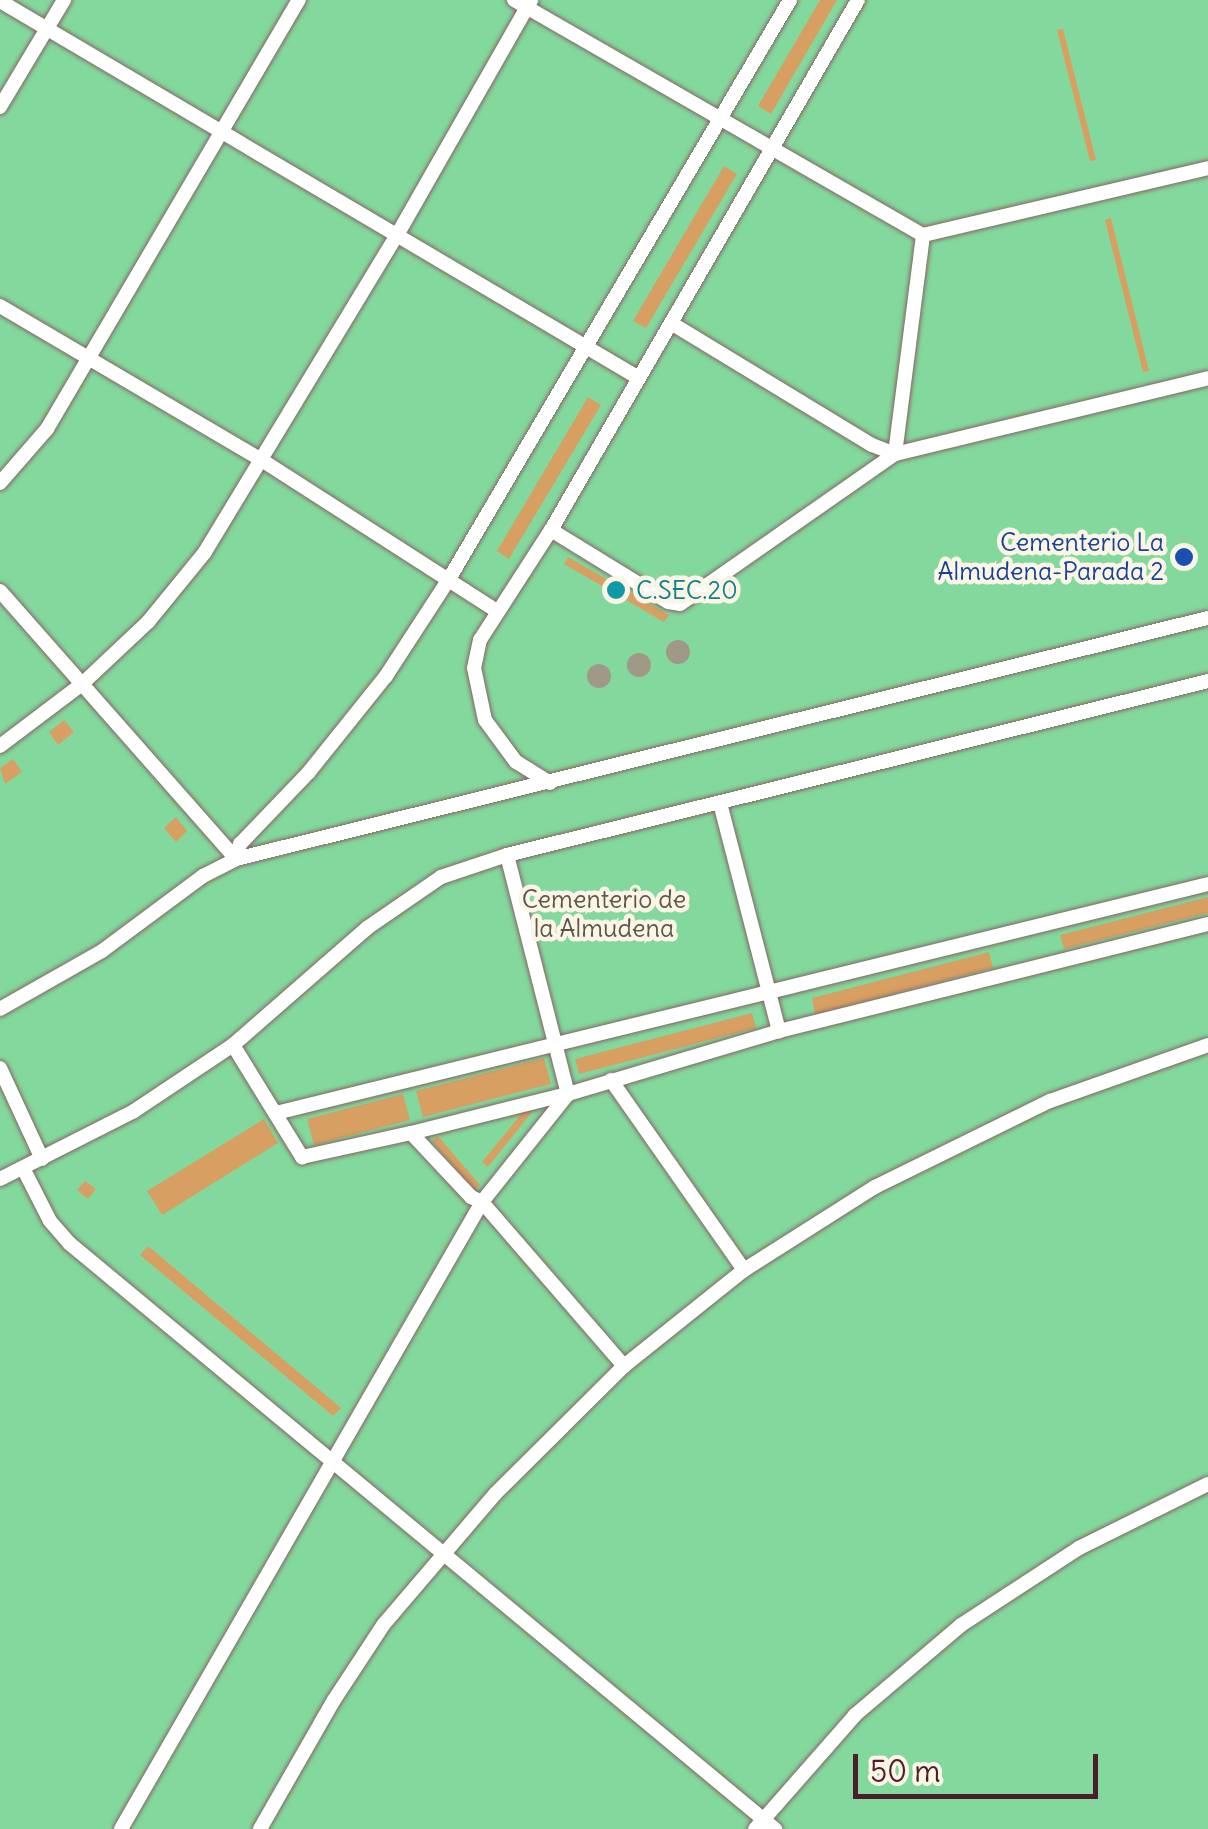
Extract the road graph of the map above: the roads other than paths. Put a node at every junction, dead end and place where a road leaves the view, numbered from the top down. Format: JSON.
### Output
{"nodes":[{"id":1,"x":64,"y":0,"type":"edge"},
{"id":2,"x":299,"y":0,"type":"edge"},
{"id":3,"x":790,"y":0,"type":"edge"},
{"id":4,"x":858,"y":0,"type":"edge"},
{"id":5,"x":0,"y":1,"type":"edge"},
{"id":6,"x":524,"y":2,"type":"edge"},
{"id":7,"x":48,"y":28,"type":"junction"},
{"id":8,"x":0,"y":107,"type":"edge"},
{"id":9,"x":719,"y":120,"type":"junction"},
{"id":10,"x":221,"y":132,"type":"junction"},
{"id":11,"x":770,"y":149,"type":"junction"},
{"id":12,"x":1208,"y":168,"type":"edge"},
{"id":13,"x":923,"y":235,"type":"junction"},
{"id":14,"x":396,"y":237,"type":"junction"},
{"id":15,"x":0,"y":306,"type":"edge"},
{"id":16,"x":671,"y":323,"type":"junction"},
{"id":17,"x":586,"y":349,"type":"junction"},
{"id":18,"x":90,"y":359,"type":"junction"},
{"id":19,"x":637,"y":377,"type":"junction"},
{"id":20,"x":1208,"y":378,"type":"edge"},
{"id":21,"x":895,"y":454,"type":"junction"},
{"id":22,"x":262,"y":461,"type":"junction"},
{"id":23,"x":0,"y":483,"type":"edge"},
{"id":24,"x":551,"y":530,"type":"junction"},
{"id":25,"x":449,"y":579,"type":"junction"},
{"id":26,"x":0,"y":591,"type":"edge"},
{"id":27,"x":498,"y":611,"type":"junction"},
{"id":28,"x":1208,"y":618,"type":"edge"},
{"id":29,"x":1208,"y":681,"type":"edge"},
{"id":30,"x":82,"y":684,"type":"junction"},
{"id":31,"x":0,"y":746,"type":"edge"},
{"id":32,"x":550,"y":783,"type":"junction"},
{"id":33,"x":720,"y":802,"type":"junction"},
{"id":34,"x":507,"y":855,"type":"junction"},
{"id":35,"x":236,"y":859,"type":"junction"},
{"id":36,"x":1208,"y":884,"type":"edge"},
{"id":37,"x":1208,"y":924,"type":"edge"},
{"id":38,"x":768,"y":992,"type":"junction"},
{"id":39,"x":0,"y":1009,"type":"edge"},
{"id":40,"x":779,"y":1031,"type":"junction"},
{"id":41,"x":233,"y":1045,"type":"junction"},
{"id":42,"x":556,"y":1045,"type":"junction"},
{"id":43,"x":1208,"y":1045,"type":"edge"},
{"id":44,"x":0,"y":1068,"type":"edge"},
{"id":45,"x":611,"y":1080,"type":"junction"},
{"id":46,"x":568,"y":1094,"type":"junction"},
{"id":47,"x":276,"y":1113,"type":"junction"},
{"id":48,"x":411,"y":1132,"type":"junction"},
{"id":49,"x":42,"y":1159,"type":"junction"},
{"id":50,"x":23,"y":1168,"type":"junction"},
{"id":51,"x":1,"y":1175,"type":"edge"},
{"id":52,"x":482,"y":1202,"type":"junction"},
{"id":53,"x":744,"y":1270,"type":"junction"},
{"id":54,"x":624,"y":1366,"type":"junction"},
{"id":55,"x":334,"y":1461,"type":"junction"},
{"id":56,"x":1208,"y":1484,"type":"edge"},
{"id":57,"x":442,"y":1552,"type":"junction"},
{"id":58,"x":764,"y":1826,"type":"edge"},
{"id":59,"x":121,"y":1829,"type":"edge"},
{"id":60,"x":260,"y":1829,"type":"edge"}],
"edges":[{"from":1,"to":7,"type":"lane"},
{"from":2,"to":10,"type":"lane"},
{"from":3,"to":9,"type":"lane"},
{"from":4,"to":11,"type":"lane"},
{"from":5,"to":7,"type":"lane"},
{"from":6,"to":9,"type":"lane"},
{"from":6,"to":14,"type":"lane"},
{"from":7,"to":8,"type":"lane"},
{"from":7,"to":10,"type":"lane"},
{"from":9,"to":11,"type":"lane"},
{"from":9,"to":17,"type":"lane"},
{"from":10,"to":14,"type":"lane"},
{"from":10,"to":18,"type":"lane"},
{"from":11,"to":13,"type":"lane"},
{"from":11,"to":16,"type":"lane"},
{"from":12,"to":13,"type":"lane"},
{"from":13,"to":21,"type":"lane"},
{"from":14,"to":17,"type":"lane"},
{"from":14,"to":22,"type":"lane"},
{"from":15,"to":18,"type":"lane"},
{"from":16,"to":19,"type":"lane"},
{"from":16,"to":21,"type":"lane"},
{"from":17,"to":19,"type":"lane"},
{"from":17,"to":25,"type":"lane"},
{"from":18,"to":22,"type":"lane"},
{"from":18,"to":23,"type":"lane"},
{"from":19,"to":24,"type":"lane"},
{"from":20,"to":21,"type":"lane"},
{"from":21,"to":24,"type":"lane"},
{"from":22,"to":25,"type":"lane"},
{"from":22,"to":30,"type":"lane"},
{"from":24,"to":27,"type":"lane"},
{"from":25,"to":27,"type":"lane"},
{"from":25,"to":35,"type":"lane"},
{"from":26,"to":30,"type":"lane"},
{"from":27,"to":32,"type":"lane"},
{"from":28,"to":32,"type":"lane"},
{"from":29,"to":33,"type":"lane"},
{"from":30,"to":31,"type":"lane"},
{"from":30,"to":35,"type":"lane"},
{"from":32,"to":35,"type":"lane"},
{"from":33,"to":34,"type":"lane"},
{"from":33,"to":38,"type":"lane"},
{"from":34,"to":41,"type":"lane"},
{"from":34,"to":42,"type":"lane"},
{"from":35,"to":39,"type":"lane"},
{"from":36,"to":38,"type":"lane"},
{"from":37,"to":40,"type":"lane"},
{"from":38,"to":40,"type":"lane"},
{"from":38,"to":42,"type":"lane"},
{"from":40,"to":45,"type":"lane"},
{"from":41,"to":47,"type":"lane"},
{"from":41,"to":49,"type":"lane"},
{"from":42,"to":46,"type":"lane"},
{"from":42,"to":47,"type":"lane"},
{"from":43,"to":53,"type":"lane"},
{"from":44,"to":49,"type":"lane"},
{"from":45,"to":46,"type":"lane"},
{"from":45,"to":53,"type":"lane"},
{"from":46,"to":48,"type":"lane"},
{"from":46,"to":52,"type":"lane"},
{"from":47,"to":48,"type":"lane"},
{"from":48,"to":52,"type":"lane"},
{"from":49,"to":50,"type":"lane"},
{"from":50,"to":51,"type":"lane"},
{"from":50,"to":55,"type":"lane"},
{"from":52,"to":54,"type":"lane"},
{"from":52,"to":55,"type":"lane"},
{"from":53,"to":54,"type":"lane"},
{"from":54,"to":57,"type":"lane"},
{"from":55,"to":57,"type":"lane"},
{"from":55,"to":59,"type":"lane"},
{"from":56,"to":58,"type":"lane"},
{"from":57,"to":58,"type":"lane"},
{"from":57,"to":60,"type":"lane"}]}
